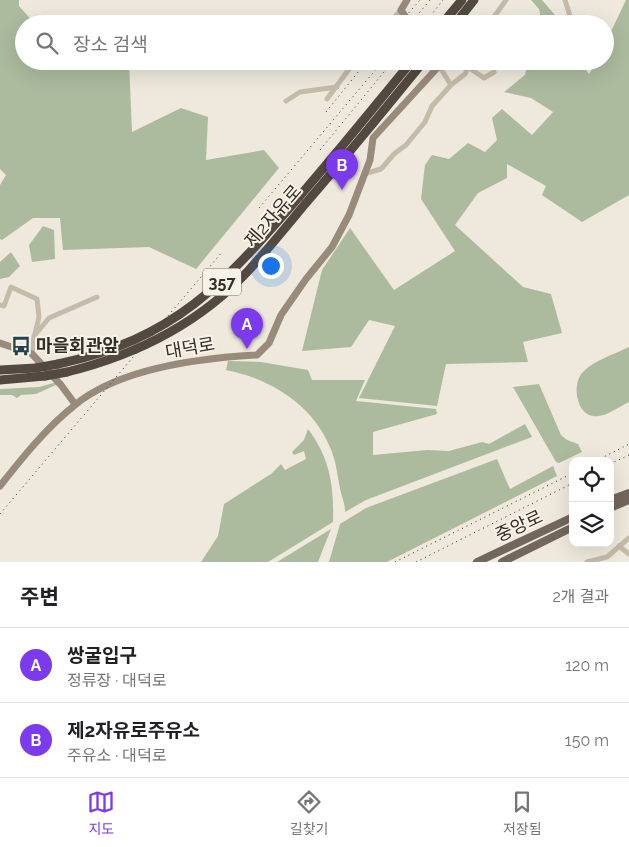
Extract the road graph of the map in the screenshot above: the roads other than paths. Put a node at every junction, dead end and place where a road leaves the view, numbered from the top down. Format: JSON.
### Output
{"nodes":[{"id":1,"x":407,"y":0,"type":"edge"},
{"id":2,"x":462,"y":0,"type":"edge"},
{"id":3,"x":474,"y":0,"type":"edge"},
{"id":4,"x":506,"y":0,"type":"edge"},
{"id":5,"x":565,"y":0,"type":"edge"},
{"id":6,"x":401,"y":10,"type":"junction"},
{"id":7,"x":396,"y":15,"type":"edge"},
{"id":8,"x":404,"y":15,"type":"edge"},
{"id":9,"x":450,"y":15,"type":"edge"},
{"id":10,"x":462,"y":15,"type":"edge"},
{"id":11,"x":495,"y":15,"type":"edge"},
{"id":12,"x":570,"y":15,"type":"edge"},
{"id":13,"x":349,"y":70,"type":"edge"},
{"id":14,"x":405,"y":70,"type":"edge"},
{"id":15,"x":417,"y":70,"type":"edge"},
{"id":16,"x":431,"y":70,"type":"edge"},
{"id":17,"x":441,"y":70,"type":"edge"},
{"id":18,"x":467,"y":70,"type":"edge"},
{"id":19,"x":476,"y":70,"type":"edge"},
{"id":20,"x":494,"y":72,"type":"dead end"},
{"id":21,"x":451,"y":85,"type":"junction"},
{"id":22,"x":337,"y":87,"type":"junction"},
{"id":23,"x":327,"y":100,"type":"dead end"},
{"id":24,"x":286,"y":101,"type":"dead end"},
{"id":25,"x":364,"y":174,"type":"junction"},
{"id":26,"x":97,"y":297,"type":"dead end"},
{"id":27,"x":0,"y":305,"type":"edge"},
{"id":28,"x":34,"y":336,"type":"junction"},
{"id":29,"x":0,"y":343,"type":"edge"},
{"id":30,"x":32,"y":354,"type":"junction"},
{"id":31,"x":0,"y":370,"type":"edge"},
{"id":32,"x":0,"y":380,"type":"edge"},
{"id":33,"x":75,"y":404,"type":"junction"},
{"id":34,"x":0,"y":486,"type":"edge"},
{"id":35,"x":629,"y":493,"type":"edge"},
{"id":36,"x":614,"y":499,"type":"edge"},
{"id":37,"x":629,"y":500,"type":"edge"},
{"id":38,"x":614,"y":506,"type":"edge"},
{"id":39,"x":569,"y":520,"type":"edge"},
{"id":40,"x":569,"y":529,"type":"edge"},
{"id":41,"x":629,"y":538,"type":"edge"},
{"id":42,"x":619,"y":546,"type":"junction"},
{"id":43,"x":629,"y":554,"type":"edge"},
{"id":44,"x":600,"y":561,"type":"edge"},
{"id":45,"x":477,"y":562,"type":"edge"},
{"id":46,"x":502,"y":562,"type":"edge"},
{"id":47,"x":586,"y":562,"type":"edge"}],
"edges":[{"from":1,"to":6,"type":"street"},
{"from":2,"to":9,"type":"highway"},
{"from":3,"to":10,"type":"highway"},
{"from":4,"to":11,"type":"street"},
{"from":5,"to":12,"type":"street"},
{"from":6,"to":7,"type":"street"},
{"from":6,"to":8,"type":"street"},
{"from":13,"to":22,"type":"street"},
{"from":14,"to":31,"type":"highway","name":"제2자유로","number":"357","bridge":true},
{"from":15,"to":32,"type":"highway","name":"제2자유로","number":"357","bridge":true},
{"from":16,"to":25,"type":"street","name":"대덕로"},
{"from":17,"to":21,"type":"street"},
{"from":18,"to":21,"type":"street"},
{"from":19,"to":20,"type":"street"},
{"from":21,"to":25,"type":"street"},
{"from":22,"to":23,"type":"street"},
{"from":22,"to":24,"type":"street"},
{"from":25,"to":33,"type":"street","name":"대덕로"},
{"from":26,"to":28,"type":"street"},
{"from":27,"to":28,"type":"street"},
{"from":28,"to":30,"type":"street"},
{"from":29,"to":30,"type":"street"},
{"from":30,"to":33,"type":"street"},
{"from":33,"to":34,"type":"street","name":"대덕로"},
{"from":35,"to":36,"type":"main road"},
{"from":37,"to":38,"type":"main road"},
{"from":39,"to":45,"type":"main road","name":"중앙로"},
{"from":40,"to":46,"type":"main road","name":"중앙로"},
{"from":41,"to":42,"type":"street"},
{"from":42,"to":43,"type":"street"},
{"from":42,"to":44,"type":"street"},
{"from":44,"to":47,"type":"street"}]}
